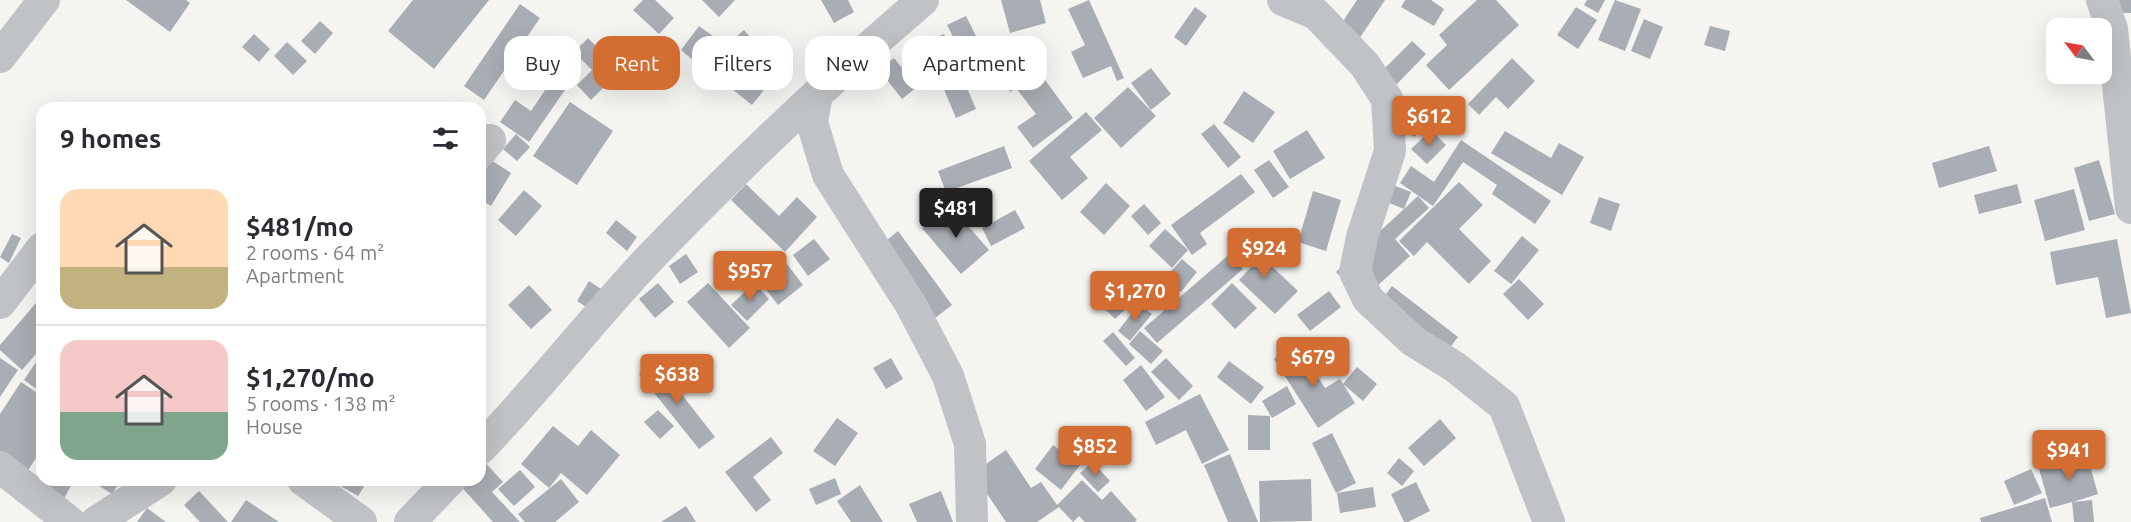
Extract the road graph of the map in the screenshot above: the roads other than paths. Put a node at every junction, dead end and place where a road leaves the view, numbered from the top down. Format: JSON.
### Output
{"nodes":[{"id":1,"x":44,"y":0,"type":"edge"},
{"id":2,"x":923,"y":0,"type":"edge"},
{"id":3,"x":1283,"y":0,"type":"edge"},
{"id":4,"x":2102,"y":0,"type":"edge"},
{"id":5,"x":0,"y":57,"type":"edge"},
{"id":6,"x":817,"y":94,"type":"junction"},
{"id":7,"x":2131,"y":208,"type":"edge"},
{"id":8,"x":36,"y":256,"type":"edge"},
{"id":9,"x":0,"y":303,"type":"edge"},
{"id":10,"x":486,"y":443,"type":"edge"},
{"id":11,"x":0,"y":467,"type":"edge"},
{"id":12,"x":152,"y":486,"type":"edge"},
{"id":13,"x":311,"y":486,"type":"edge"},
{"id":14,"x":444,"y":486,"type":"edge"},
{"id":15,"x":70,"y":522,"type":"edge"},
{"id":16,"x":96,"y":522,"type":"edge"},
{"id":17,"x":360,"y":522,"type":"edge"},
{"id":18,"x":410,"y":522,"type":"edge"},
{"id":19,"x":972,"y":522,"type":"edge"},
{"id":20,"x":1549,"y":522,"type":"edge"}],
"edges":[{"from":1,"to":5,"type":"street"},
{"from":2,"to":6,"type":"street"},
{"from":3,"to":20,"type":"street"},
{"from":4,"to":7,"type":"street"},
{"from":6,"to":10,"type":"street"},
{"from":6,"to":19,"type":"street"},
{"from":8,"to":9,"type":"street"},
{"from":11,"to":15,"type":"street"},
{"from":12,"to":16,"type":"street"},
{"from":13,"to":17,"type":"street"},
{"from":14,"to":18,"type":"street"}]}
